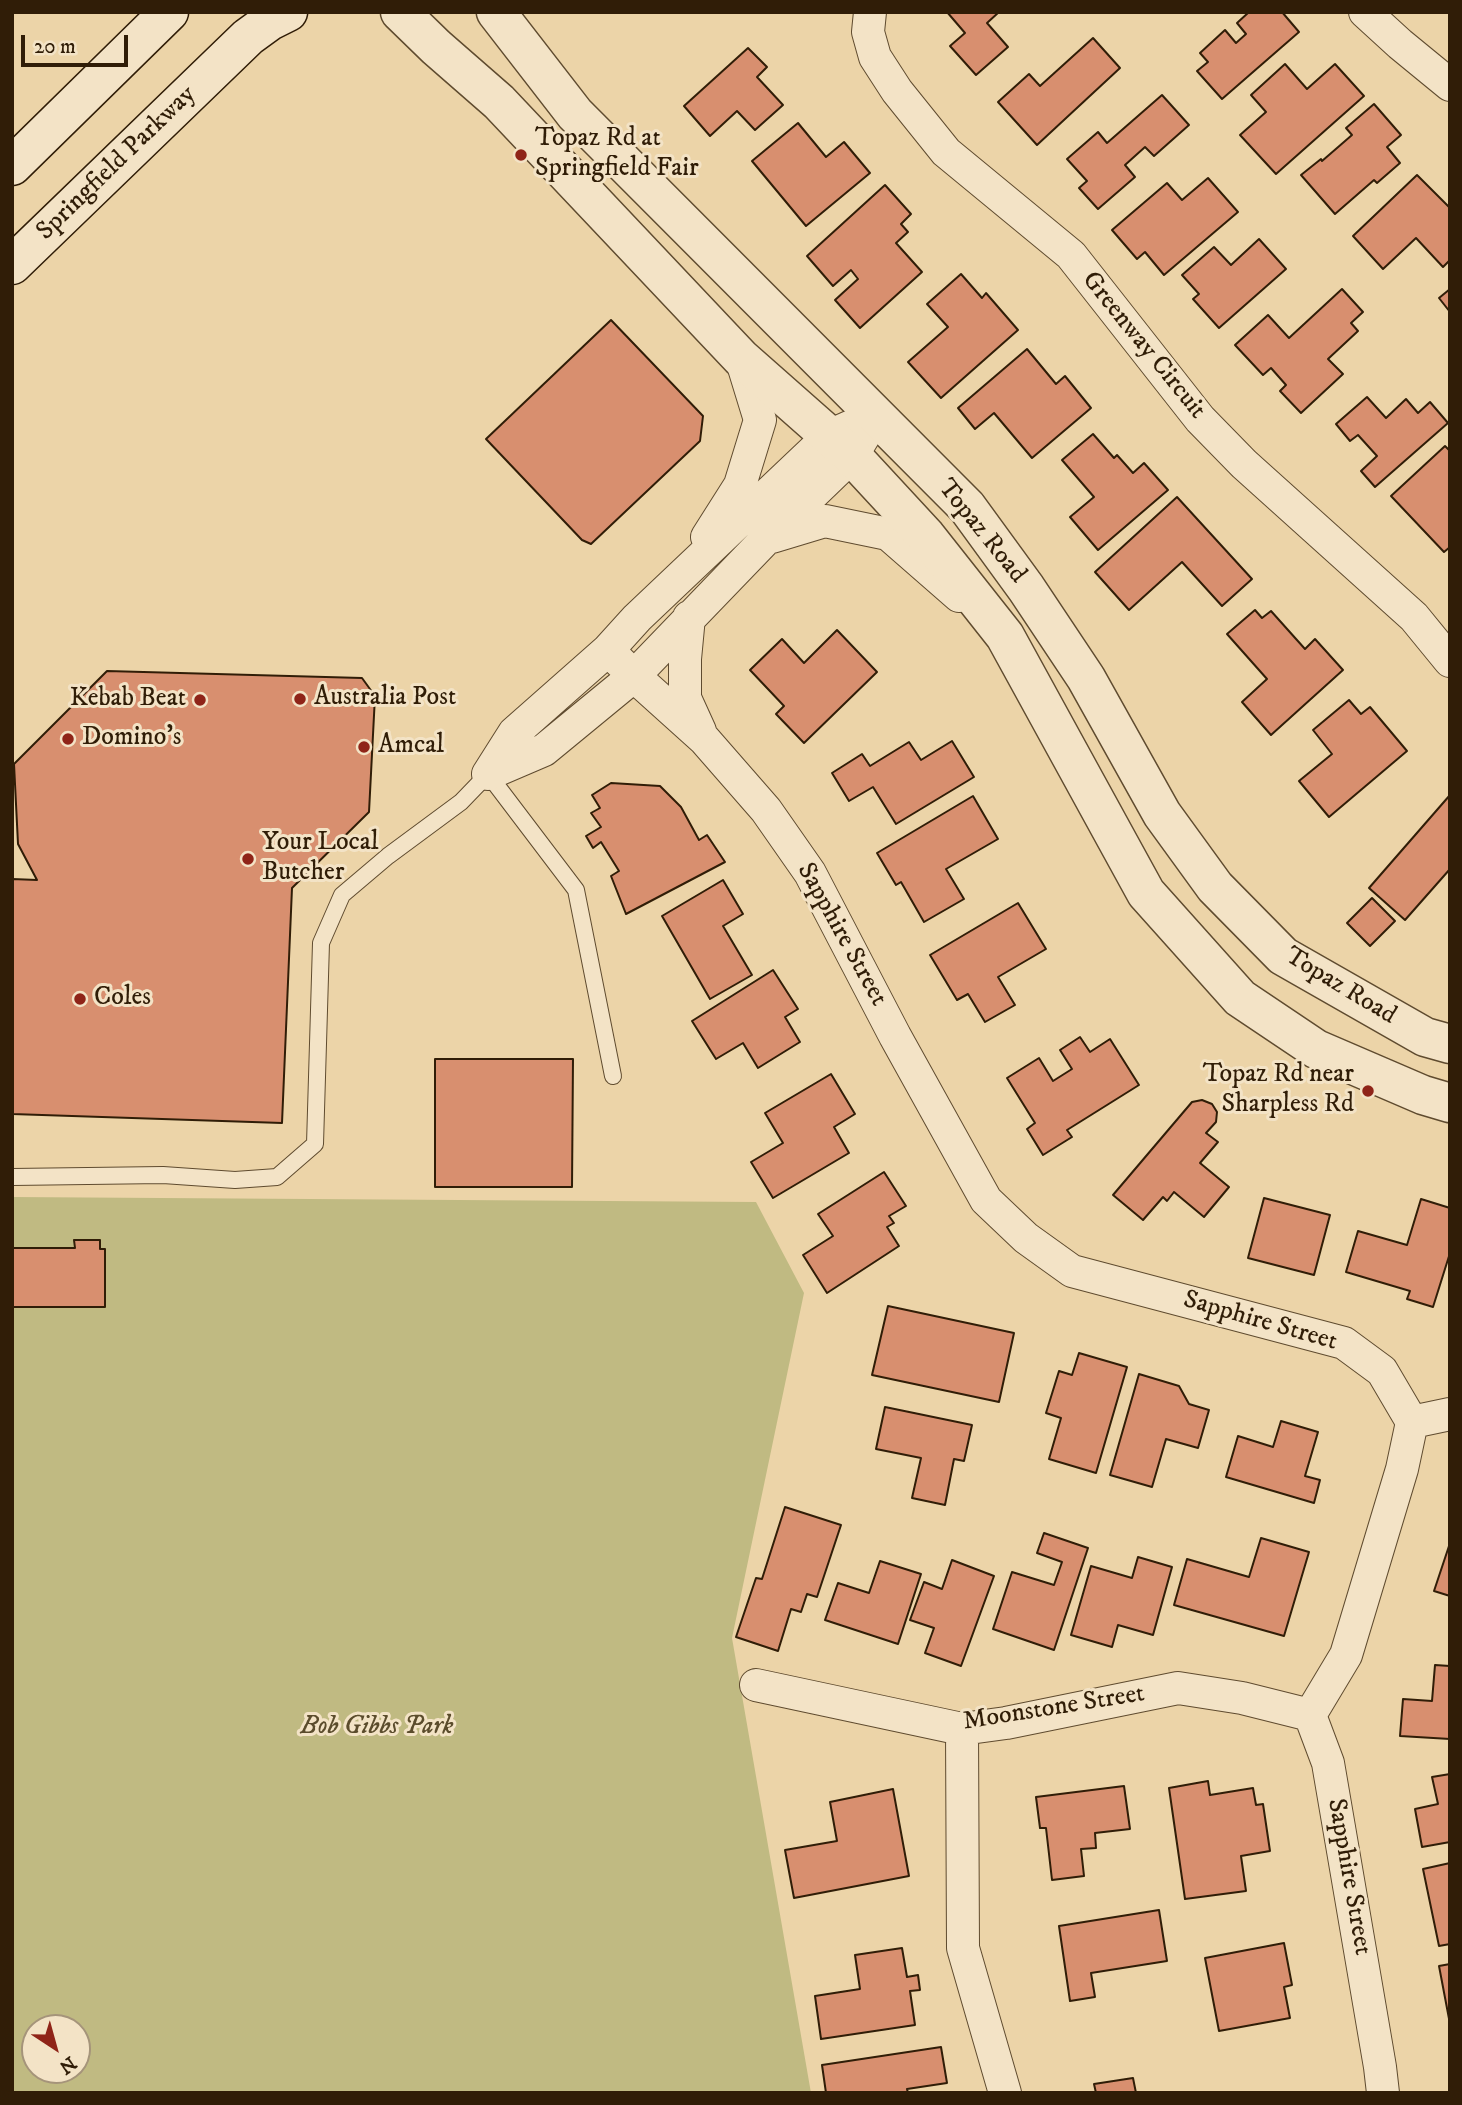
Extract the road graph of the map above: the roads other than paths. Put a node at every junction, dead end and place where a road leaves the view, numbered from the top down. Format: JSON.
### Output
{"nodes":[{"id":1,"x":169,"y":12,"type":"edge"},
{"id":2,"x":288,"y":12,"type":"edge"},
{"id":3,"x":400,"y":12,"type":"edge"},
{"id":4,"x":496,"y":12,"type":"edge"},
{"id":5,"x":870,"y":12,"type":"edge"},
{"id":6,"x":1366,"y":12,"type":"edge"},
{"id":7,"x":1450,"y":85,"type":"edge"},
{"id":8,"x":12,"y":166,"type":"edge"},
{"id":9,"x":12,"y":265,"type":"edge"},
{"id":10,"x":741,"y":358,"type":"junction"},
{"id":11,"x":876,"y":416,"type":"junction"},
{"id":12,"x":840,"y":446,"type":"junction"},
{"id":13,"x":767,"y":538,"type":"junction"},
{"id":14,"x":684,"y":573,"type":"junction"},
{"id":15,"x":689,"y":617,"type":"junction"},
{"id":16,"x":1005,"y":636,"type":"junction"},
{"id":17,"x":608,"y":650,"type":"junction"},
{"id":18,"x":1450,"y":662,"type":"edge"},
{"id":19,"x":634,"y":676,"type":"junction"},
{"id":20,"x":704,"y":739,"type":"junction"},
{"id":21,"x":488,"y":774,"type":"junction"},
{"id":22,"x":1450,"y":1044,"type":"edge"},
{"id":23,"x":613,"y":1076,"type":"dead end"},
{"id":24,"x":1450,"y":1103,"type":"edge"},
{"id":25,"x":12,"y":1177,"type":"edge"},
{"id":26,"x":1450,"y":1414,"type":"edge"},
{"id":27,"x":1412,"y":1422,"type":"junction"},
{"id":28,"x":756,"y":1685,"type":"dead end"},
{"id":29,"x":1310,"y":1715,"type":"junction"},
{"id":30,"x":962,"y":1729,"type":"junction"},
{"id":31,"x":1005,"y":2093,"type":"edge"},
{"id":32,"x":1382,"y":2093,"type":"edge"}],
"edges":[{"from":1,"to":8,"type":"street"},
{"from":2,"to":9,"type":"street","name":"Springfield Parkway"},
{"from":3,"to":10,"type":"street","name":"Topaz Road"},
{"from":4,"to":11,"type":"street","name":"Topaz Road"},
{"from":5,"to":18,"type":"street","name":"Greenway Circuit"},
{"from":6,"to":7,"type":"street"},
{"from":10,"to":12,"type":"street","name":"Topaz Road"},
{"from":10,"to":14,"type":"street"},
{"from":11,"to":12,"type":"street"},
{"from":11,"to":22,"type":"street","name":"Topaz Road"},
{"from":12,"to":13,"type":"street"},
{"from":12,"to":14,"type":"street"},
{"from":12,"to":16,"type":"street","name":"Topaz Road"},
{"from":13,"to":15,"type":"street"},
{"from":13,"to":16,"type":"street","name":"Topaz Road"},
{"from":14,"to":17,"type":"street"},
{"from":15,"to":19,"type":"street"},
{"from":15,"to":20,"type":"street","name":"Sapphire Street"},
{"from":16,"to":24,"type":"street","name":"Topaz Road"},
{"from":17,"to":19,"type":"street","name":"Sapphire Street"},
{"from":17,"to":21,"type":"street"},
{"from":19,"to":20,"type":"street","name":"Sapphire Street"},
{"from":19,"to":21,"type":"street"},
{"from":20,"to":27,"type":"street","name":"Sapphire Street"},
{"from":21,"to":23,"type":"lane"},
{"from":21,"to":25,"type":"lane"},
{"from":26,"to":27,"type":"street"},
{"from":27,"to":29,"type":"street"},
{"from":28,"to":30,"type":"street","name":"Moonstone Street"},
{"from":29,"to":30,"type":"street","name":"Moonstone Street"},
{"from":29,"to":32,"type":"street","name":"Sapphire Street"},
{"from":30,"to":31,"type":"street"}]}
